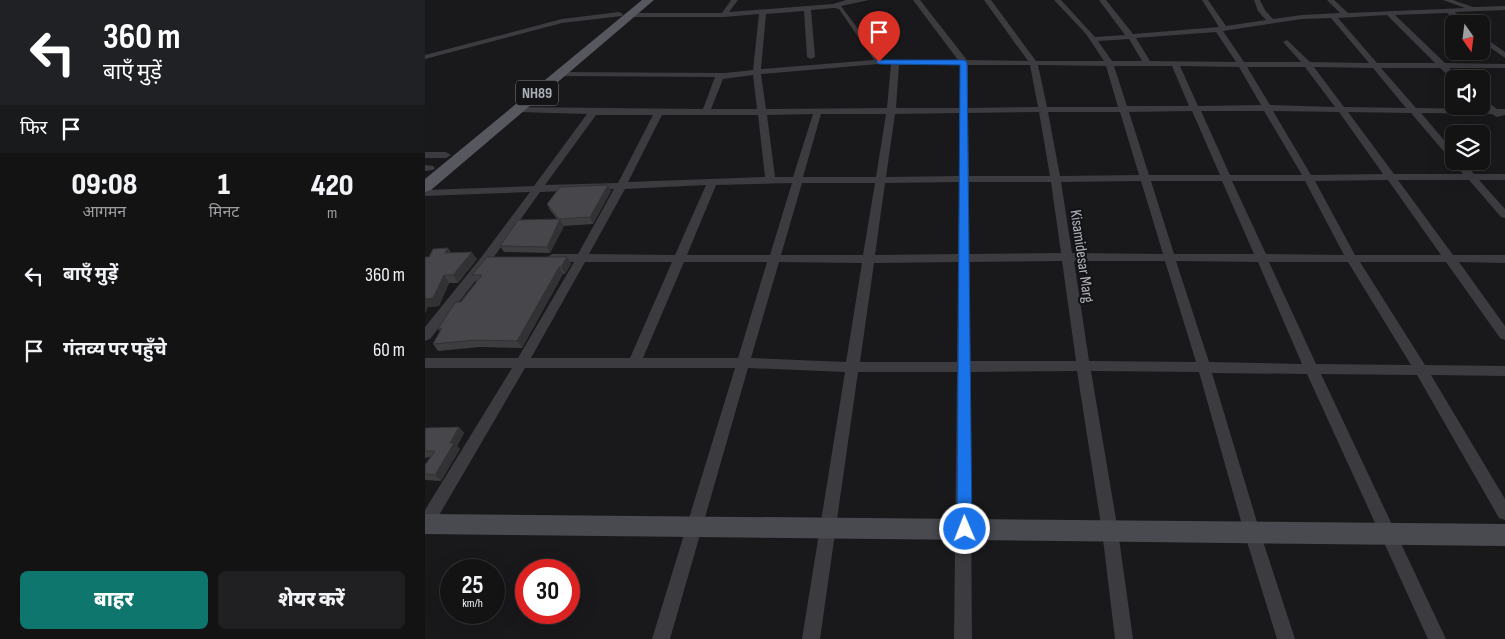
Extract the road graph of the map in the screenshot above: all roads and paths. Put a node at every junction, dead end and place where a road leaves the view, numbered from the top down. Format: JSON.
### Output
{"nodes":[{"id":1,"x":637,"y":0,"type":"edge"},
{"id":2,"x":649,"y":0,"type":"edge"},
{"id":3,"x":735,"y":0,"type":"edge"},
{"id":4,"x":785,"y":0,"type":"edge"},
{"id":5,"x":865,"y":0,"type":"edge"},
{"id":6,"x":916,"y":0,"type":"edge"},
{"id":7,"x":987,"y":0,"type":"edge"},
{"id":8,"x":1057,"y":0,"type":"edge"},
{"id":9,"x":1102,"y":0,"type":"edge"},
{"id":10,"x":1205,"y":0,"type":"edge"},
{"id":11,"x":1257,"y":0,"type":"edge"},
{"id":12,"x":1330,"y":0,"type":"edge"},
{"id":13,"x":1446,"y":0,"type":"edge"},
{"id":14,"x":834,"y":6,"type":"junction"},
{"id":15,"x":807,"y":8,"type":"junction"},
{"id":16,"x":1505,"y":8,"type":"edge"},
{"id":17,"x":1475,"y":9,"type":"junction"},
{"id":18,"x":785,"y":10,"type":"junction"},
{"id":19,"x":1448,"y":10,"type":"junction"},
{"id":20,"x":763,"y":12,"type":"junction"},
{"id":21,"x":1389,"y":13,"type":"junction"},
{"id":22,"x":625,"y":15,"type":"junction"},
{"id":23,"x":724,"y":15,"type":"junction"},
{"id":24,"x":1346,"y":15,"type":"junction"},
{"id":25,"x":1454,"y":15,"type":"edge"},
{"id":26,"x":1333,"y":16,"type":"junction"},
{"id":27,"x":1272,"y":22,"type":"junction"},
{"id":28,"x":1221,"y":30,"type":"junction"},
{"id":29,"x":1131,"y":38,"type":"junction"},
{"id":30,"x":1094,"y":39,"type":"junction"},
{"id":31,"x":1287,"y":42,"type":"dead end"},
{"id":32,"x":1490,"y":44,"type":"edge"},
{"id":33,"x":1505,"y":56,"type":"edge"},
{"id":34,"x":425,"y":57,"type":"edge"},
{"id":35,"x":811,"y":57,"type":"dead end"},
{"id":36,"x":879,"y":62,"type":"junction"},
{"id":37,"x":895,"y":62,"type":"junction"},
{"id":38,"x":964,"y":62,"type":"junction"},
{"id":39,"x":1034,"y":63,"type":"junction"},
{"id":40,"x":1109,"y":63,"type":"junction"},
{"id":41,"x":1147,"y":63,"type":"junction"},
{"id":42,"x":1175,"y":64,"type":"junction"},
{"id":43,"x":1241,"y":64,"type":"junction"},
{"id":44,"x":1372,"y":64,"type":"junction"},
{"id":45,"x":1440,"y":65,"type":"junction"},
{"id":46,"x":1308,"y":66,"type":"junction"},
{"id":47,"x":1505,"y":66,"type":"edge"},
{"id":48,"x":1446,"y":70,"type":"edge"},
{"id":49,"x":757,"y":72,"type":"junction"},
{"id":50,"x":559,"y":74,"type":"junction"},
{"id":51,"x":725,"y":75,"type":"junction"},
{"id":52,"x":1196,"y":108,"type":"junction"},
{"id":53,"x":1265,"y":108,"type":"junction"},
{"id":54,"x":1490,"y":108,"type":"edge"},
{"id":55,"x":519,"y":109,"type":"junction"},
{"id":56,"x":1124,"y":110,"type":"junction"},
{"id":57,"x":1341,"y":110,"type":"junction"},
{"id":58,"x":1412,"y":110,"type":"junction"},
{"id":59,"x":818,"y":111,"type":"junction"},
{"id":60,"x":891,"y":111,"type":"junction"},
{"id":61,"x":965,"y":111,"type":"junction"},
{"id":62,"x":1042,"y":111,"type":"junction"},
{"id":63,"x":593,"y":112,"type":"junction"},
{"id":64,"x":659,"y":112,"type":"junction"},
{"id":65,"x":706,"y":112,"type":"junction"},
{"id":66,"x":762,"y":112,"type":"junction"},
{"id":67,"x":1495,"y":112,"type":"junction"},
{"id":68,"x":1505,"y":112,"type":"edge"},
{"id":69,"x":1505,"y":121,"type":"edge"},
{"id":70,"x":1445,"y":148,"type":"edge"},
{"id":71,"x":425,"y":155,"type":"edge"},
{"id":72,"x":446,"y":155,"type":"junction"},
{"id":73,"x":427,"y":170,"type":"edge"},
{"id":74,"x":1465,"y":170,"type":"edge"},
{"id":75,"x":1390,"y":177,"type":"junction"},
{"id":76,"x":1471,"y":177,"type":"junction"},
{"id":77,"x":1505,"y":177,"type":"edge"},
{"id":78,"x":1309,"y":178,"type":"junction"},
{"id":79,"x":964,"y":179,"type":"junction"},
{"id":80,"x":1056,"y":179,"type":"junction"},
{"id":81,"x":1147,"y":179,"type":"junction"},
{"id":82,"x":1225,"y":179,"type":"junction"},
{"id":83,"x":770,"y":180,"type":"junction"},
{"id":84,"x":798,"y":180,"type":"junction"},
{"id":85,"x":880,"y":180,"type":"junction"},
{"id":86,"x":713,"y":181,"type":"junction"},
{"id":87,"x":623,"y":184,"type":"junction"},
{"id":88,"x":425,"y":187,"type":"edge"},
{"id":89,"x":537,"y":188,"type":"junction"},
{"id":90,"x":425,"y":193,"type":"edge"},
{"id":91,"x":1505,"y":215,"type":"edge"},
{"id":92,"x":679,"y":257,"type":"junction"},
{"id":93,"x":1067,"y":257,"type":"junction"},
{"id":94,"x":487,"y":258,"type":"junction"},
{"id":95,"x":506,"y":258,"type":"edge"},
{"id":96,"x":544,"y":258,"type":"edge"},
{"id":97,"x":582,"y":258,"type":"junction"},
{"id":98,"x":775,"y":258,"type":"junction"},
{"id":99,"x":1170,"y":258,"type":"junction"},
{"id":100,"x":867,"y":259,"type":"junction"},
{"id":101,"x":965,"y":259,"type":"junction"},
{"id":102,"x":1263,"y":259,"type":"junction"},
{"id":103,"x":1352,"y":259,"type":"junction"},
{"id":104,"x":1449,"y":259,"type":"junction"},
{"id":105,"x":1505,"y":259,"type":"edge"},
{"id":106,"x":425,"y":336,"type":"edge"},
{"id":107,"x":1505,"y":336,"type":"edge"},
{"id":108,"x":425,"y":363,"type":"edge"},
{"id":109,"x":522,"y":363,"type":"junction"},
{"id":110,"x":634,"y":363,"type":"junction"},
{"id":111,"x":743,"y":363,"type":"junction"},
{"id":112,"x":1083,"y":366,"type":"junction"},
{"id":113,"x":853,"y":367,"type":"junction"},
{"id":114,"x":963,"y":368,"type":"junction"},
{"id":115,"x":1204,"y":368,"type":"junction"},
{"id":116,"x":1311,"y":368,"type":"junction"},
{"id":117,"x":1421,"y":370,"type":"junction"},
{"id":118,"x":1505,"y":371,"type":"edge"},
{"id":119,"x":1505,"y":513,"type":"edge"},
{"id":120,"x":425,"y":524,"type":"edge"},
{"id":121,"x":696,"y":525,"type":"junction"},
{"id":122,"x":829,"y":528,"type":"junction"},
{"id":123,"x":965,"y":529,"type":"junction"},
{"id":124,"x":1110,"y":531,"type":"junction"},
{"id":125,"x":1252,"y":532,"type":"junction"},
{"id":126,"x":1389,"y":533,"type":"junction"},
{"id":127,"x":1505,"y":535,"type":"edge"},
{"id":128,"x":661,"y":639,"type":"edge"},
{"id":129,"x":811,"y":639,"type":"edge"},
{"id":130,"x":963,"y":639,"type":"edge"},
{"id":131,"x":1124,"y":639,"type":"edge"},
{"id":132,"x":1286,"y":639,"type":"edge"},
{"id":133,"x":1437,"y":639,"type":"edge"}],
"edges":[{"from":1,"to":22,"type":"main road","number":"NH89"},
{"from":2,"to":22,"type":"main road","number":"NH89"},
{"from":3,"to":23,"type":"street"},
{"from":4,"to":18,"type":"street"},
{"from":5,"to":14,"type":"street"},
{"from":6,"to":38,"type":"street"},
{"from":7,"to":39,"type":"street","name":"Kisamidesar Marg"},
{"from":8,"to":30,"type":"street"},
{"from":9,"to":29,"type":"street"},
{"from":10,"to":28,"type":"street"},
{"from":11,"to":27,"type":"street"},
{"from":12,"to":24,"type":"street"},
{"from":13,"to":17,"type":"street"},
{"from":14,"to":15,"type":"street"},
{"from":14,"to":36,"type":"street"},
{"from":15,"to":18,"type":"street"},
{"from":15,"to":35,"type":"street"},
{"from":16,"to":17,"type":"street"},
{"from":17,"to":19,"type":"street"},
{"from":18,"to":20,"type":"street"},
{"from":19,"to":21,"type":"street"},
{"from":19,"to":25,"type":"street"},
{"from":20,"to":23,"type":"street"},
{"from":20,"to":49,"type":"street"},
{"from":21,"to":24,"type":"street"},
{"from":21,"to":45,"type":"street"},
{"from":22,"to":23,"type":"street"},
{"from":22,"to":34,"type":"street"},
{"from":22,"to":50,"type":"main road","number":"NH89"},
{"from":22,"to":72,"type":"main road","number":"NH89"},
{"from":24,"to":26,"type":"street"},
{"from":26,"to":27,"type":"street"},
{"from":26,"to":44,"type":"street"},
{"from":27,"to":28,"type":"street"},
{"from":28,"to":29,"type":"street"},
{"from":28,"to":43,"type":"street"},
{"from":29,"to":30,"type":"street"},
{"from":29,"to":41,"type":"street"},
{"from":30,"to":40,"type":"street"},
{"from":31,"to":46,"type":"street"},
{"from":32,"to":33,"type":"street"},
{"from":36,"to":37,"type":"street"},
{"from":36,"to":49,"type":"street"},
{"from":37,"to":38,"type":"street"},
{"from":37,"to":60,"type":"street"},
{"from":38,"to":39,"type":"street"},
{"from":38,"to":61,"type":"street"},
{"from":39,"to":40,"type":"street"},
{"from":39,"to":62,"type":"street","name":"Kisamidesar Marg"},
{"from":40,"to":41,"type":"street"},
{"from":40,"to":56,"type":"street"},
{"from":41,"to":42,"type":"street"},
{"from":42,"to":43,"type":"street"},
{"from":42,"to":52,"type":"street"},
{"from":43,"to":46,"type":"street"},
{"from":43,"to":53,"type":"street"},
{"from":44,"to":45,"type":"street"},
{"from":44,"to":46,"type":"street"},
{"from":44,"to":58,"type":"street"},
{"from":45,"to":47,"type":"street"},
{"from":45,"to":48,"type":"street"},
{"from":46,"to":57,"type":"street"},
{"from":49,"to":51,"type":"street"},
{"from":49,"to":66,"type":"street"},
{"from":50,"to":51,"type":"street"},
{"from":50,"to":55,"type":"main road","number":"NH89"},
{"from":51,"to":65,"type":"street"},
{"from":52,"to":53,"type":"street"},
{"from":52,"to":56,"type":"street"},
{"from":52,"to":82,"type":"street"},
{"from":53,"to":57,"type":"street"},
{"from":53,"to":78,"type":"street"},
{"from":54,"to":67,"type":"street"},
{"from":55,"to":63,"type":"street"},
{"from":55,"to":88,"type":"main road","number":"NH89"},
{"from":56,"to":62,"type":"street"},
{"from":56,"to":81,"type":"street"},
{"from":57,"to":58,"type":"street"},
{"from":57,"to":75,"type":"street"},
{"from":58,"to":67,"type":"street"},
{"from":58,"to":70,"type":"street"},
{"from":59,"to":60,"type":"street"},
{"from":59,"to":66,"type":"street"},
{"from":59,"to":84,"type":"street"},
{"from":60,"to":61,"type":"street"},
{"from":60,"to":85,"type":"street"},
{"from":61,"to":62,"type":"street"},
{"from":61,"to":79,"type":"street"},
{"from":62,"to":80,"type":"street","name":"Kisamidesar Marg"},
{"from":63,"to":64,"type":"street"},
{"from":63,"to":89,"type":"street"},
{"from":64,"to":65,"type":"street"},
{"from":64,"to":87,"type":"street"},
{"from":65,"to":66,"type":"street"},
{"from":66,"to":83,"type":"street"},
{"from":67,"to":68,"type":"street"},
{"from":67,"to":69,"type":"street"},
{"from":71,"to":72,"type":"street"},
{"from":72,"to":73,"type":"main road","number":"NH89"},
{"from":74,"to":76,"type":"street"},
{"from":75,"to":76,"type":"street"},
{"from":75,"to":78,"type":"street"},
{"from":75,"to":104,"type":"street"},
{"from":76,"to":77,"type":"street"},
{"from":76,"to":91,"type":"street"},
{"from":78,"to":82,"type":"street"},
{"from":78,"to":103,"type":"street"},
{"from":79,"to":80,"type":"street"},
{"from":79,"to":85,"type":"street"},
{"from":79,"to":101,"type":"street"},
{"from":80,"to":81,"type":"street"},
{"from":80,"to":93,"type":"street","name":"Kisamidesar Marg"},
{"from":81,"to":82,"type":"street"},
{"from":81,"to":99,"type":"street"},
{"from":82,"to":102,"type":"street"},
{"from":83,"to":84,"type":"street"},
{"from":83,"to":86,"type":"street"},
{"from":84,"to":85,"type":"street"},
{"from":84,"to":98,"type":"street"},
{"from":85,"to":100,"type":"street"},
{"from":86,"to":87,"type":"street"},
{"from":86,"to":92,"type":"street"},
{"from":87,"to":89,"type":"street"},
{"from":87,"to":97,"type":"street"},
{"from":89,"to":90,"type":"street"},
{"from":89,"to":94,"type":"street"},
{"from":92,"to":97,"type":"street"},
{"from":92,"to":98,"type":"street"},
{"from":92,"to":110,"type":"street"},
{"from":93,"to":99,"type":"street"},
{"from":93,"to":101,"type":"street"},
{"from":93,"to":112,"type":"street","name":"Kisamidesar Marg"},
{"from":94,"to":95,"type":"street"},
{"from":94,"to":106,"type":"street"},
{"from":96,"to":97,"type":"street"},
{"from":97,"to":109,"type":"street"},
{"from":98,"to":100,"type":"street"},
{"from":98,"to":111,"type":"street"},
{"from":99,"to":102,"type":"street"},
{"from":99,"to":115,"type":"street"},
{"from":100,"to":101,"type":"street"},
{"from":100,"to":113,"type":"street"},
{"from":101,"to":114,"type":"street"},
{"from":102,"to":103,"type":"street"},
{"from":102,"to":116,"type":"street"},
{"from":103,"to":104,"type":"street"},
{"from":103,"to":117,"type":"street"},
{"from":104,"to":105,"type":"street"},
{"from":104,"to":107,"type":"street"},
{"from":108,"to":109,"type":"street"},
{"from":109,"to":110,"type":"street"},
{"from":109,"to":120,"type":"street"},
{"from":110,"to":111,"type":"street"},
{"from":111,"to":113,"type":"street"},
{"from":111,"to":121,"type":"street"},
{"from":112,"to":114,"type":"street"},
{"from":112,"to":115,"type":"street"},
{"from":112,"to":124,"type":"street","name":"Kisamidesar Marg"},
{"from":113,"to":114,"type":"street"},
{"from":113,"to":122,"type":"street"},
{"from":114,"to":123,"type":"street"},
{"from":115,"to":116,"type":"street"},
{"from":115,"to":125,"type":"street"},
{"from":116,"to":117,"type":"street"},
{"from":116,"to":126,"type":"street"},
{"from":117,"to":118,"type":"street"},
{"from":117,"to":119,"type":"street"},
{"from":120,"to":121,"type":"street"},
{"from":121,"to":122,"type":"street"},
{"from":121,"to":128,"type":"street"},
{"from":122,"to":123,"type":"street"},
{"from":122,"to":129,"type":"street"},
{"from":123,"to":124,"type":"street"},
{"from":123,"to":130,"type":"street"},
{"from":124,"to":125,"type":"street"},
{"from":124,"to":131,"type":"street","name":"Kisamidesar Marg"},
{"from":125,"to":126,"type":"street"},
{"from":125,"to":132,"type":"street"},
{"from":126,"to":127,"type":"street"},
{"from":126,"to":133,"type":"street"}]}
